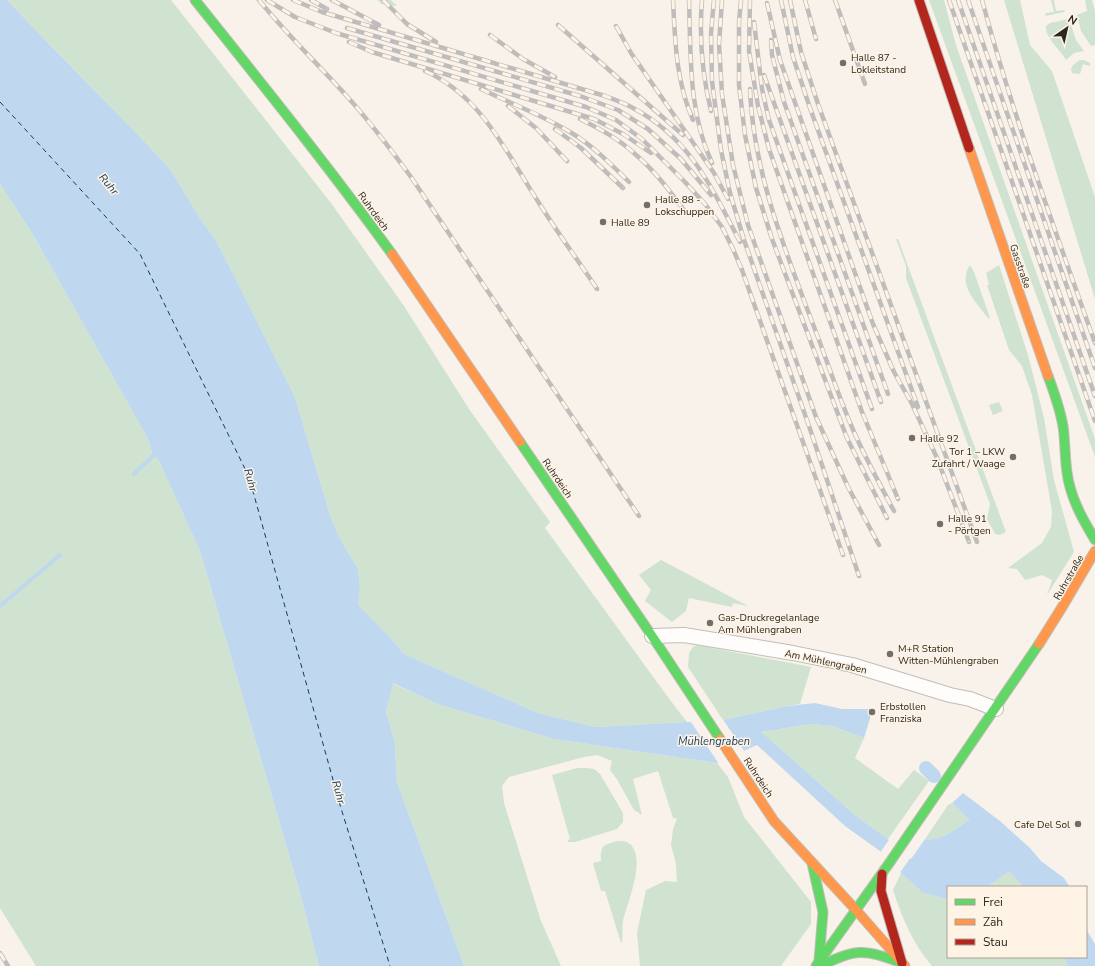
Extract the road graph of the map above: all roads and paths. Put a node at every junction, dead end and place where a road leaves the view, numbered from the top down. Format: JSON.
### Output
{"nodes":[{"id":1,"x":195,"y":0,"type":"edge"},
{"id":2,"x":919,"y":0,"type":"edge"},
{"id":3,"x":1095,"y":540,"type":"edge"},
{"id":4,"x":1095,"y":551,"type":"edge"},
{"id":5,"x":652,"y":636,"type":"junction"},
{"id":6,"x":996,"y":709,"type":"junction"},
{"id":7,"x":812,"y":863,"type":"junction"},
{"id":8,"x":884,"y":870,"type":"junction"},
{"id":9,"x":856,"y":910,"type":"junction"},
{"id":10,"x":903,"y":964,"type":"edge"},
{"id":11,"x":819,"y":965,"type":"edge"}],
"edges":[{"from":1,"to":5,"type":"main road","name":"Ruhrdeich"},
{"from":2,"to":3,"type":"main road","name":"Gasstraße"},
{"from":4,"to":6,"type":"main road","name":"Ruhrstraße"},
{"from":5,"to":6,"type":"street","name":"Am Mühlengraben"},
{"from":5,"to":7,"type":"main road","name":"Ruhrdeich"},
{"from":6,"to":8,"type":"main road","name":"Ruhrstraße"},
{"from":7,"to":9,"type":"main road","name":"Ruhrdeich"},
{"from":7,"to":11,"type":"main road"},
{"from":8,"to":9,"type":"main road","name":"Ruhrstraße"},
{"from":8,"to":10,"type":"main road"},
{"from":9,"to":10,"type":"main road","name":"Ruhrdeich"},
{"from":9,"to":11,"type":"main road","name":"Ruhrstraße"},
{"from":10,"to":11,"type":"main road"}]}
